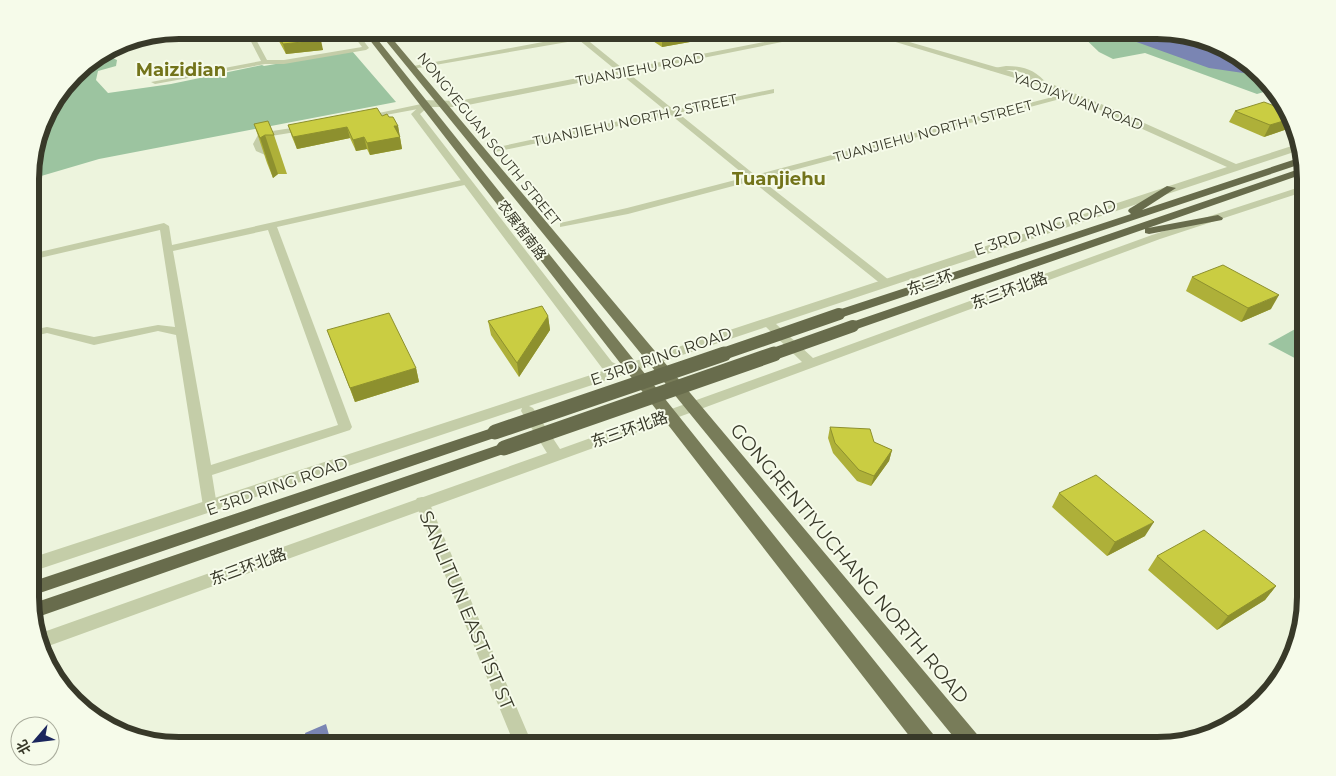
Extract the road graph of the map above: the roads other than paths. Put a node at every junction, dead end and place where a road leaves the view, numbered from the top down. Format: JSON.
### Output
{"nodes":[{"id":1,"x":253,"y":39,"type":"edge"},
{"id":2,"x":360,"y":39,"type":"edge"},
{"id":3,"x":373,"y":39,"type":"edge"},
{"id":4,"x":389,"y":39,"type":"edge"},
{"id":5,"x":570,"y":39,"type":"edge"},
{"id":6,"x":584,"y":39,"type":"edge"},
{"id":7,"x":792,"y":39,"type":"edge"},
{"id":8,"x":890,"y":39,"type":"edge"},
{"id":9,"x":266,"y":62,"type":"junction"},
{"id":10,"x":412,"y":67,"type":"junction"},
{"id":11,"x":625,"y":72,"type":"junction"},
{"id":12,"x":155,"y":82,"type":"dead end"},
{"id":13,"x":771,"y":91,"type":"dead end"},
{"id":14,"x":1071,"y":95,"type":"junction"},
{"id":15,"x":442,"y":103,"type":"junction"},
{"id":16,"x":425,"y":104,"type":"junction"},
{"id":17,"x":674,"y":112,"type":"junction"},
{"id":18,"x":352,"y":117,"type":"edge"},
{"id":19,"x":315,"y":124,"type":"edge"},
{"id":20,"x":1294,"y":148,"type":"edge"},
{"id":21,"x":498,"y":150,"type":"dead end"},
{"id":22,"x":275,"y":156,"type":"dead end"},
{"id":23,"x":1296,"y":162,"type":"edge"},
{"id":24,"x":1234,"y":167,"type":"junction"},
{"id":25,"x":1297,"y":173,"type":"edge"},
{"id":26,"x":753,"y":178,"type":"junction"},
{"id":27,"x":466,"y":182,"type":"junction"},
{"id":28,"x":1171,"y":188,"type":"junction"},
{"id":29,"x":1297,"y":192,"type":"edge"},
{"id":30,"x":1218,"y":218,"type":"junction"},
{"id":31,"x":1114,"y":224,"type":"junction"},
{"id":32,"x":563,"y":225,"type":"dead end"},
{"id":33,"x":272,"y":226,"type":"junction"},
{"id":34,"x":1104,"y":240,"type":"junction"},
{"id":35,"x":169,"y":249,"type":"junction"},
{"id":36,"x":39,"y":255,"type":"edge"},
{"id":37,"x":885,"y":282,"type":"junction"},
{"id":38,"x":767,"y":322,"type":"junction"},
{"id":39,"x":39,"y":332,"type":"edge"},
{"id":40,"x":182,"y":332,"type":"junction"},
{"id":41,"x":656,"y":359,"type":"junction"},
{"id":42,"x":810,"y":363,"type":"junction"},
{"id":43,"x":625,"y":369,"type":"junction"},
{"id":44,"x":523,"y":403,"type":"junction"},
{"id":45,"x":693,"y":407,"type":"junction"},
{"id":46,"x":669,"y":415,"type":"junction"},
{"id":47,"x":556,"y":455,"type":"junction"},
{"id":48,"x":205,"y":472,"type":"junction"},
{"id":49,"x":422,"y":502,"type":"junction"},
{"id":50,"x":210,"y":506,"type":"junction"},
{"id":51,"x":39,"y":562,"type":"edge"},
{"id":52,"x":39,"y":586,"type":"edge"},
{"id":53,"x":40,"y":609,"type":"edge"},
{"id":54,"x":46,"y":641,"type":"edge"},
{"id":55,"x":520,"y":737,"type":"edge"},
{"id":56,"x":923,"y":737,"type":"edge"},
{"id":57,"x":967,"y":737,"type":"edge"}],
"edges":[{"from":1,"to":9,"type":"street"},
{"from":2,"to":9,"type":"street"},
{"from":3,"to":16,"type":"main road","name":"NONGYEGUAN SOUTH STREET"},
{"from":4,"to":10,"type":"main road","name":"NONGYEGUAN SOUTH STREET"},
{"from":5,"to":10,"type":"street"},
{"from":6,"to":11,"type":"street"},
{"from":7,"to":11,"type":"street","name":"TUANJIEHU ROAD"},
{"from":8,"to":14,"type":"street","name":"YAOJIAYUAN ROAD"},
{"from":9,"to":12,"type":"street"},
{"from":10,"to":15,"type":"main road","name":"NONGYEGUAN SOUTH STREET"},
{"from":11,"to":15,"type":"street","name":"TUANJIEHU ROAD"},
{"from":11,"to":17,"type":"street"},
{"from":13,"to":17,"type":"street","name":"TUANJIEHU NORTH 2 STREET"},
{"from":14,"to":24,"type":"street","name":"YAOJIAYUAN ROAD"},
{"from":14,"to":26,"type":"street","name":"TUANJIEHU NORTH 1 STREET"},
{"from":15,"to":16,"type":"street","name":"TUANJIEHU ROAD"},
{"from":15,"to":41,"type":"main road","name":"农展馆南路"},
{"from":16,"to":18,"type":"street"},
{"from":16,"to":27,"type":"street","name":"农展馆南路"},
{"from":16,"to":43,"type":"main road","name":"农展馆南路"},
{"from":17,"to":21,"type":"street","name":"TUANJIEHU NORTH 2 STREET"},
{"from":17,"to":26,"type":"street"},
{"from":19,"to":22,"type":"street"},
{"from":20,"to":24,"type":"street"},
{"from":23,"to":31,"type":"highway","name":"E 3RD RING ROAD"},
{"from":24,"to":28,"type":"street"},
{"from":25,"to":34,"type":"highway","name":"E 3RD RING ROAD"},
{"from":26,"to":32,"type":"street","name":"TUANJIEHU NORTH 1 STREET"},
{"from":26,"to":37,"type":"street"},
{"from":27,"to":33,"type":"street"},
{"from":27,"to":43,"type":"street","name":"农展馆南路"},
{"from":28,"to":31,"type":"highway"},
{"from":28,"to":37,"type":"street"},
{"from":29,"to":30,"type":"street","name":"东三环北路"},
{"from":30,"to":34,"type":"highway"},
{"from":30,"to":42,"type":"street","name":"东三环北路"},
{"from":31,"to":52,"type":"highway","name":"E 3RD RING ROAD","bridge":true},
{"from":33,"to":35,"type":"street"},
{"from":33,"to":48,"type":"street"},
{"from":34,"to":53,"type":"highway","name":"东三环","bridge":true},
{"from":35,"to":36,"type":"street"},
{"from":35,"to":40,"type":"street"},
{"from":37,"to":38,"type":"street"},
{"from":38,"to":41,"type":"street"},
{"from":38,"to":42,"type":"street"},
{"from":39,"to":40,"type":"street"},
{"from":40,"to":48,"type":"street"},
{"from":41,"to":43,"type":"street"},
{"from":41,"to":45,"type":"main road","name":"农展馆南路"},
{"from":42,"to":45,"type":"street","name":"东三环北路"},
{"from":43,"to":44,"type":"street"},
{"from":43,"to":46,"type":"main road"},
{"from":44,"to":47,"type":"street"},
{"from":44,"to":50,"type":"street"},
{"from":45,"to":46,"type":"street","name":"东三环北路"},
{"from":45,"to":57,"type":"main road","name":"GONGRENTIYUCHANG NORTH ROAD"},
{"from":46,"to":47,"type":"street","name":"东三环北路"},
{"from":46,"to":56,"type":"main road"},
{"from":47,"to":49,"type":"street","name":"东三环北路"},
{"from":48,"to":50,"type":"street"},
{"from":49,"to":54,"type":"street","name":"东三环北路"},
{"from":49,"to":55,"type":"street","name":"SANLITUN EAST 1ST ST"},
{"from":50,"to":51,"type":"street"}]}
